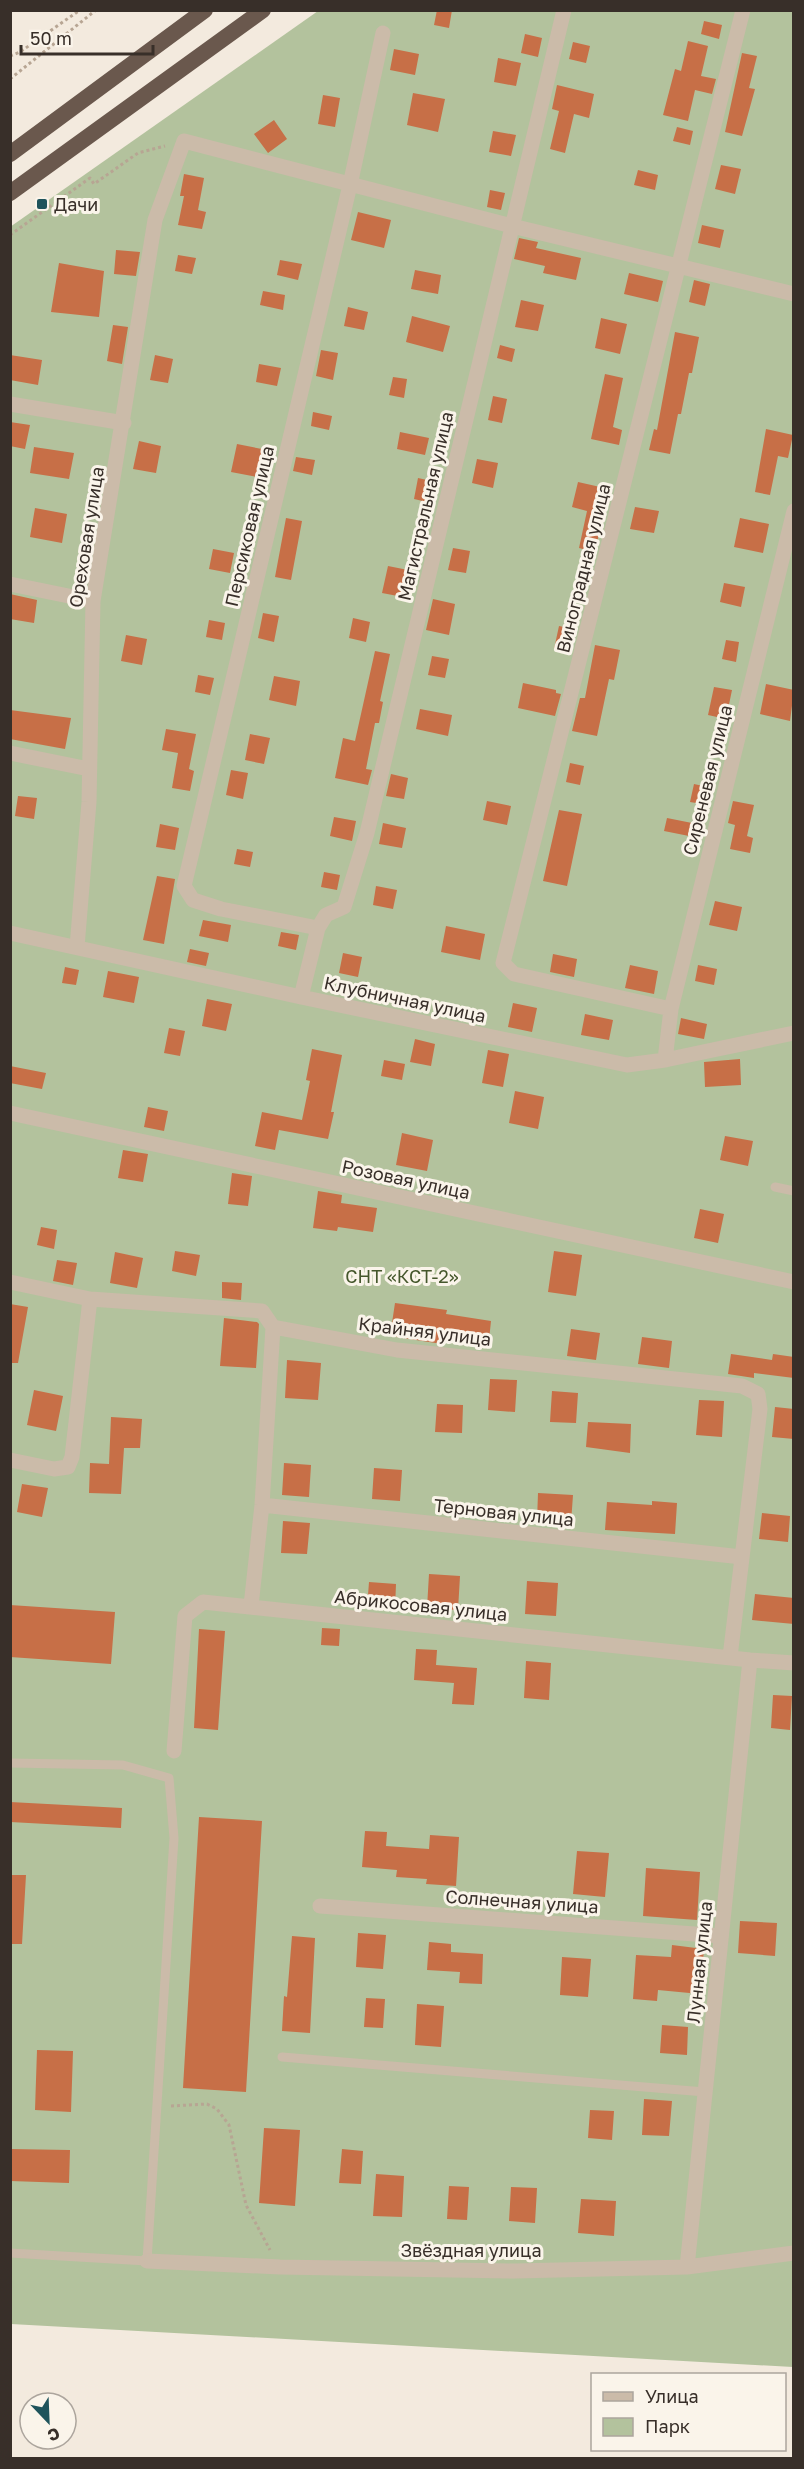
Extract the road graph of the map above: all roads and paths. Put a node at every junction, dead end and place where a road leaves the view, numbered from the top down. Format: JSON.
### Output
{"nodes":[{"id":1,"x":80,"y":10,"type":"edge"},
{"id":2,"x":96,"y":10,"type":"edge"},
{"id":3,"x":205,"y":10,"type":"edge"},
{"id":4,"x":263,"y":10,"type":"edge"},
{"id":5,"x":564,"y":10,"type":"edge"},
{"id":6,"x":742,"y":10,"type":"edge"},
{"id":7,"x":383,"y":33,"type":"dead end"},
{"id":8,"x":10,"y":56,"type":"edge"},
{"id":9,"x":10,"y":80,"type":"edge"},
{"id":10,"x":184,"y":141,"type":"junction"},
{"id":11,"x":10,"y":153,"type":"edge"},
{"id":12,"x":350,"y":184,"type":"junction"},
{"id":13,"x":10,"y":193,"type":"edge"},
{"id":14,"x":512,"y":226,"type":"junction"},
{"id":15,"x":10,"y":235,"type":"edge"},
{"id":16,"x":680,"y":265,"type":"junction"},
{"id":17,"x":794,"y":294,"type":"edge"},
{"id":18,"x":10,"y":404,"type":"edge"},
{"id":19,"x":123,"y":423,"type":"junction"},
{"id":20,"x":794,"y":512,"type":"edge"},
{"id":21,"x":10,"y":584,"type":"edge"},
{"id":22,"x":93,"y":601,"type":"junction"},
{"id":23,"x":10,"y":753,"type":"edge"},
{"id":24,"x":89,"y":769,"type":"junction"},
{"id":25,"x":318,"y":928,"type":"junction"},
{"id":26,"x":10,"y":933,"type":"edge"},
{"id":27,"x":77,"y":947,"type":"junction"},
{"id":28,"x":302,"y":997,"type":"junction"},
{"id":29,"x":671,"y":1009,"type":"junction"},
{"id":30,"x":794,"y":1033,"type":"edge"},
{"id":31,"x":665,"y":1060,"type":"junction"},
{"id":32,"x":10,"y":1113,"type":"edge"},
{"id":33,"x":775,"y":1187,"type":"dead end"},
{"id":34,"x":794,"y":1191,"type":"edge"},
{"id":35,"x":10,"y":1282,"type":"edge"},
{"id":36,"x":794,"y":1282,"type":"edge"},
{"id":37,"x":90,"y":1299,"type":"junction"},
{"id":38,"x":273,"y":1328,"type":"junction"},
{"id":39,"x":10,"y":1460,"type":"edge"},
{"id":40,"x":262,"y":1505,"type":"junction"},
{"id":41,"x":742,"y":1557,"type":"junction"},
{"id":42,"x":251,"y":1606,"type":"junction"},
{"id":43,"x":730,"y":1657,"type":"junction"},
{"id":44,"x":750,"y":1660,"type":"junction"},
{"id":45,"x":794,"y":1663,"type":"edge"},
{"id":46,"x":174,"y":1751,"type":"dead end"},
{"id":47,"x":10,"y":1763,"type":"edge"},
{"id":48,"x":320,"y":1906,"type":"dead end"},
{"id":49,"x":721,"y":1936,"type":"junction"},
{"id":50,"x":282,"y":2057,"type":"dead end"},
{"id":51,"x":705,"y":2092,"type":"junction"},
{"id":52,"x":155,"y":2106,"type":"junction"},
{"id":53,"x":10,"y":2253,"type":"edge"},
{"id":54,"x":794,"y":2253,"type":"edge"},
{"id":55,"x":147,"y":2261,"type":"junction"},
{"id":56,"x":280,"y":2267,"type":"junction"},
{"id":57,"x":687,"y":2267,"type":"junction"}],
"edges":[{"from":1,"to":8,"type":"path"},
{"from":2,"to":9,"type":"path"},
{"from":3,"to":11,"type":"highway"},
{"from":4,"to":13,"type":"highway"},
{"from":5,"to":14,"type":"street","name":"Магистральная улица"},
{"from":6,"to":16,"type":"street","name":"Виноградная улица"},
{"from":7,"to":12,"type":"street","name":"Персиковая улица"},
{"from":10,"to":12,"type":"street"},
{"from":10,"to":15,"type":"path"},
{"from":10,"to":19,"type":"street","name":"Ореховая улица"},
{"from":12,"to":14,"type":"street"},
{"from":12,"to":25,"type":"street","name":"Персиковая улица"},
{"from":14,"to":16,"type":"street"},
{"from":14,"to":25,"type":"street","name":"Магистральная улица"},
{"from":16,"to":17,"type":"street"},
{"from":16,"to":29,"type":"street","name":"Виноградная улица"},
{"from":18,"to":19,"type":"street"},
{"from":19,"to":22,"type":"street","name":"Ореховая улица"},
{"from":20,"to":29,"type":"street","name":"Сиреневая улица"},
{"from":21,"to":22,"type":"street"},
{"from":22,"to":24,"type":"street","name":"Ореховая улица"},
{"from":23,"to":24,"type":"street"},
{"from":24,"to":27,"type":"street","name":"Ореховая улица"},
{"from":25,"to":28,"type":"street"},
{"from":26,"to":27,"type":"street","name":"Клубничная улица"},
{"from":27,"to":28,"type":"street","name":"Клубничная улица"},
{"from":28,"to":31,"type":"street","name":"Клубничная улица"},
{"from":29,"to":31,"type":"street","name":"Сиреневая улица"},
{"from":30,"to":31,"type":"street","name":"Клубничная улица"},
{"from":32,"to":36,"type":"street","name":"Розовая улица"},
{"from":33,"to":34,"type":"lane"},
{"from":35,"to":37,"type":"street"},
{"from":37,"to":38,"type":"street"},
{"from":37,"to":39,"type":"street"},
{"from":38,"to":40,"type":"street"},
{"from":38,"to":41,"type":"street","name":"Крайняя улица"},
{"from":40,"to":41,"type":"street","name":"Терновая улица"},
{"from":40,"to":42,"type":"street"},
{"from":41,"to":43,"type":"street"},
{"from":42,"to":43,"type":"street","name":"Абрикосовая улица"},
{"from":42,"to":46,"type":"street","name":"Абрикосовая улица"},
{"from":43,"to":44,"type":"street","name":"Абрикосовая улица"},
{"from":44,"to":45,"type":"street","name":"Абрикосовая улица"},
{"from":44,"to":49,"type":"street","name":"Лунная улица"},
{"from":47,"to":52,"type":"lane"},
{"from":48,"to":49,"type":"street","name":"Солнечная улица"},
{"from":49,"to":51,"type":"street","name":"Лунная улица"},
{"from":50,"to":51,"type":"lane"},
{"from":51,"to":57,"type":"street","name":"Лунная улица"},
{"from":52,"to":55,"type":"lane"},
{"from":52,"to":56,"type":"path"},
{"from":53,"to":55,"type":"lane"},
{"from":54,"to":57,"type":"street","name":"Звёздная улица"},
{"from":55,"to":56,"type":"street","name":"Звёздная улица"},
{"from":56,"to":57,"type":"street","name":"Звёздная улица"}]}
